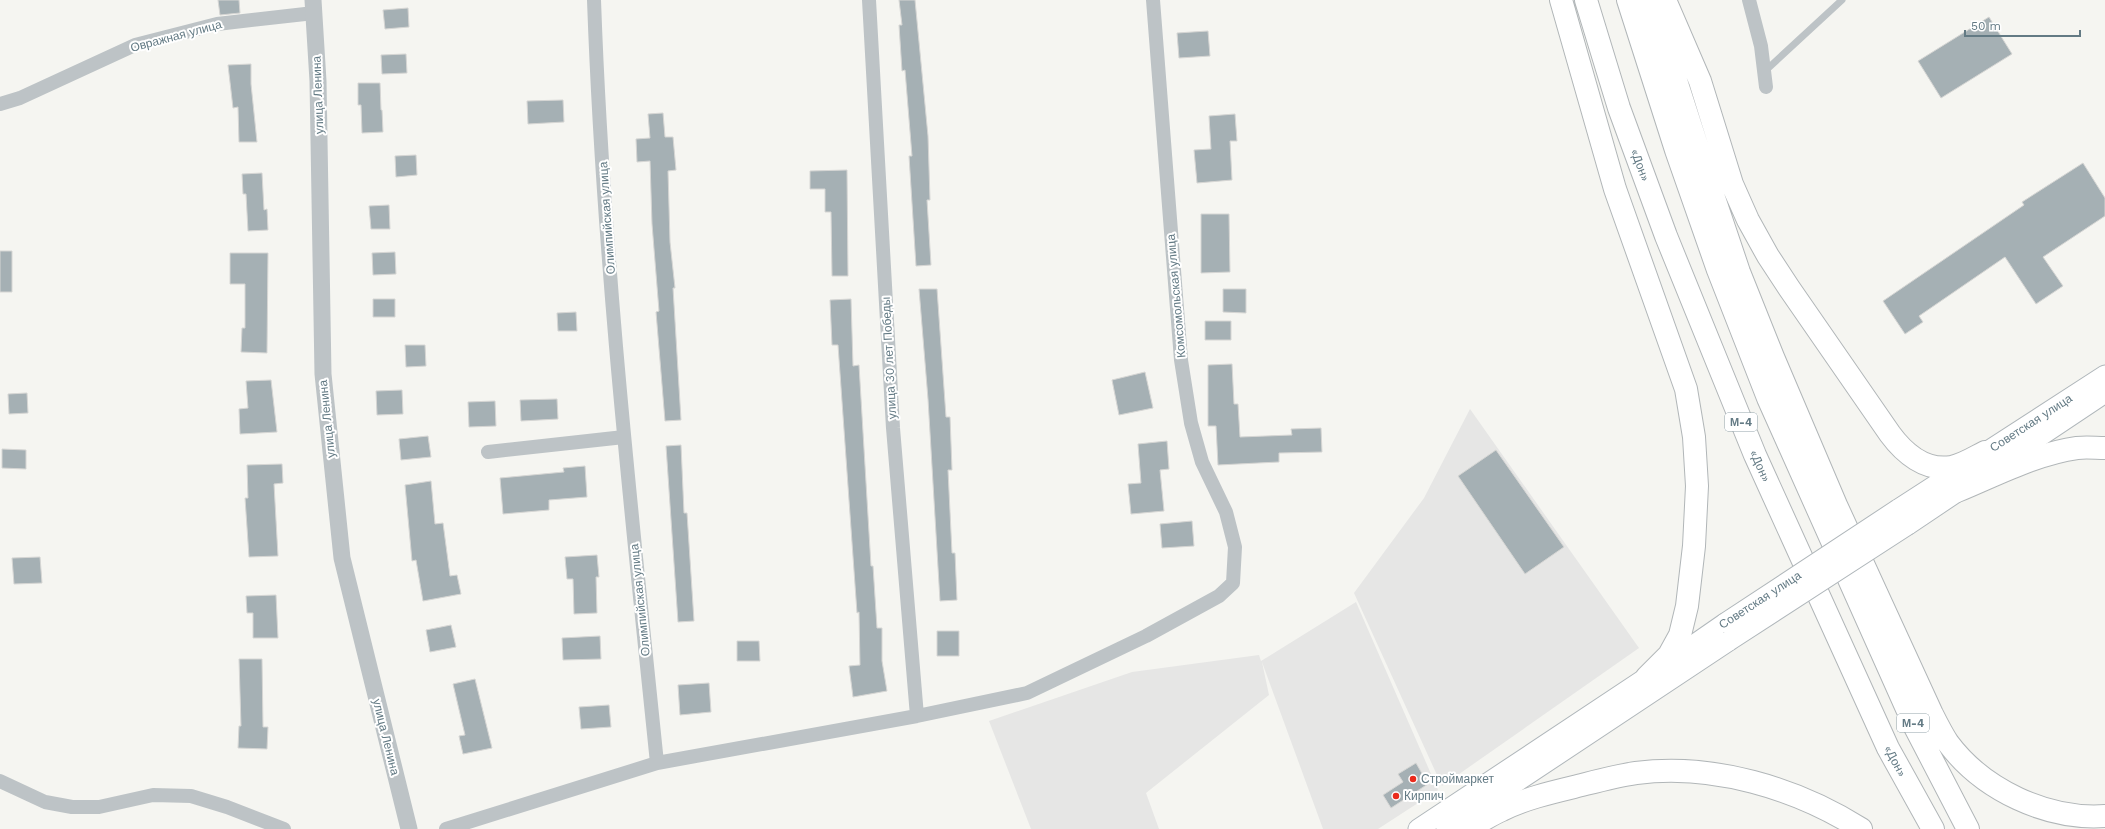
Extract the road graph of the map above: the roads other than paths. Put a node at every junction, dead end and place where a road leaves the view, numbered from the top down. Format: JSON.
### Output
{"nodes":[{"id":1,"x":594,"y":0,"type":"edge"},
{"id":2,"x":868,"y":0,"type":"edge"},
{"id":3,"x":1154,"y":0,"type":"edge"},
{"id":4,"x":1561,"y":0,"type":"edge"},
{"id":5,"x":1586,"y":0,"type":"edge"},
{"id":6,"x":1628,"y":0,"type":"edge"},
{"id":7,"x":1650,"y":0,"type":"edge"},
{"id":8,"x":1665,"y":0,"type":"edge"},
{"id":9,"x":1749,"y":0,"type":"edge"},
{"id":10,"x":1842,"y":0,"type":"edge"},
{"id":11,"x":314,"y":7,"type":"edge"},
{"id":12,"x":1764,"y":72,"type":"junction"},
{"id":13,"x":1766,"y":87,"type":"dead end"},
{"id":14,"x":0,"y":104,"type":"edge"},
{"id":15,"x":2105,"y":375,"type":"edge"},
{"id":16,"x":2105,"y":393,"type":"edge"},
{"id":17,"x":624,"y":437,"type":"junction"},
{"id":18,"x":2105,"y":448,"type":"edge"},
{"id":19,"x":488,"y":452,"type":"dead end"},
{"id":20,"x":1986,"y":452,"type":"junction"},
{"id":21,"x":1957,"y":492,"type":"junction"},
{"id":22,"x":1647,"y":676,"type":"junction"},
{"id":23,"x":917,"y":716,"type":"junction"},
{"id":24,"x":657,"y":763,"type":"junction"},
{"id":25,"x":0,"y":782,"type":"edge"},
{"id":26,"x":2105,"y":816,"type":"edge"},
{"id":27,"x":284,"y":829,"type":"edge"},
{"id":28,"x":409,"y":829,"type":"edge"},
{"id":29,"x":446,"y":829,"type":"edge"},
{"id":30,"x":1418,"y":829,"type":"edge"},
{"id":31,"x":1446,"y":829,"type":"edge"},
{"id":32,"x":1467,"y":829,"type":"edge"},
{"id":33,"x":1861,"y":829,"type":"edge"},
{"id":34,"x":1933,"y":829,"type":"edge"},
{"id":35,"x":1968,"y":829,"type":"edge"}],
"edges":[{"from":1,"to":17,"type":"street","name":"Олимпийская улица"},
{"from":2,"to":23,"type":"street","name":"улица 30 лет Победы"},
{"from":3,"to":23,"type":"street","name":"Комсомольская улица"},
{"from":4,"to":22,"type":"highway"},
{"from":5,"to":34,"type":"highway","name":"«Дон»","number":"М-4"},
{"from":6,"to":35,"type":"highway","number":"М-4"},
{"from":7,"to":26,"type":"highway"},
{"from":8,"to":20,"type":"highway"},
{"from":9,"to":12,"type":"street"},
{"from":10,"to":12,"type":"lane"},
{"from":11,"to":14,"type":"street","name":"Овражная улица"},
{"from":11,"to":28,"type":"street","name":"улица Ленина"},
{"from":12,"to":13,"type":"street"},
{"from":15,"to":20,"type":"main road","name":"Советская улица"},
{"from":16,"to":21,"type":"main road","name":"Советская улица"},
{"from":17,"to":19,"type":"street"},
{"from":17,"to":24,"type":"street","name":"Олимпийская улица"},
{"from":18,"to":21,"type":"highway"},
{"from":20,"to":22,"type":"main road","name":"Советская улица","bridge":true},
{"from":21,"to":31,"type":"main road","name":"Советская улица","bridge":true},
{"from":22,"to":30,"type":"main road","name":"Советская улица"},
{"from":23,"to":24,"type":"street"},
{"from":24,"to":29,"type":"street"},
{"from":25,"to":27,"type":"street"},
{"from":32,"to":33,"type":"highway"}]}
